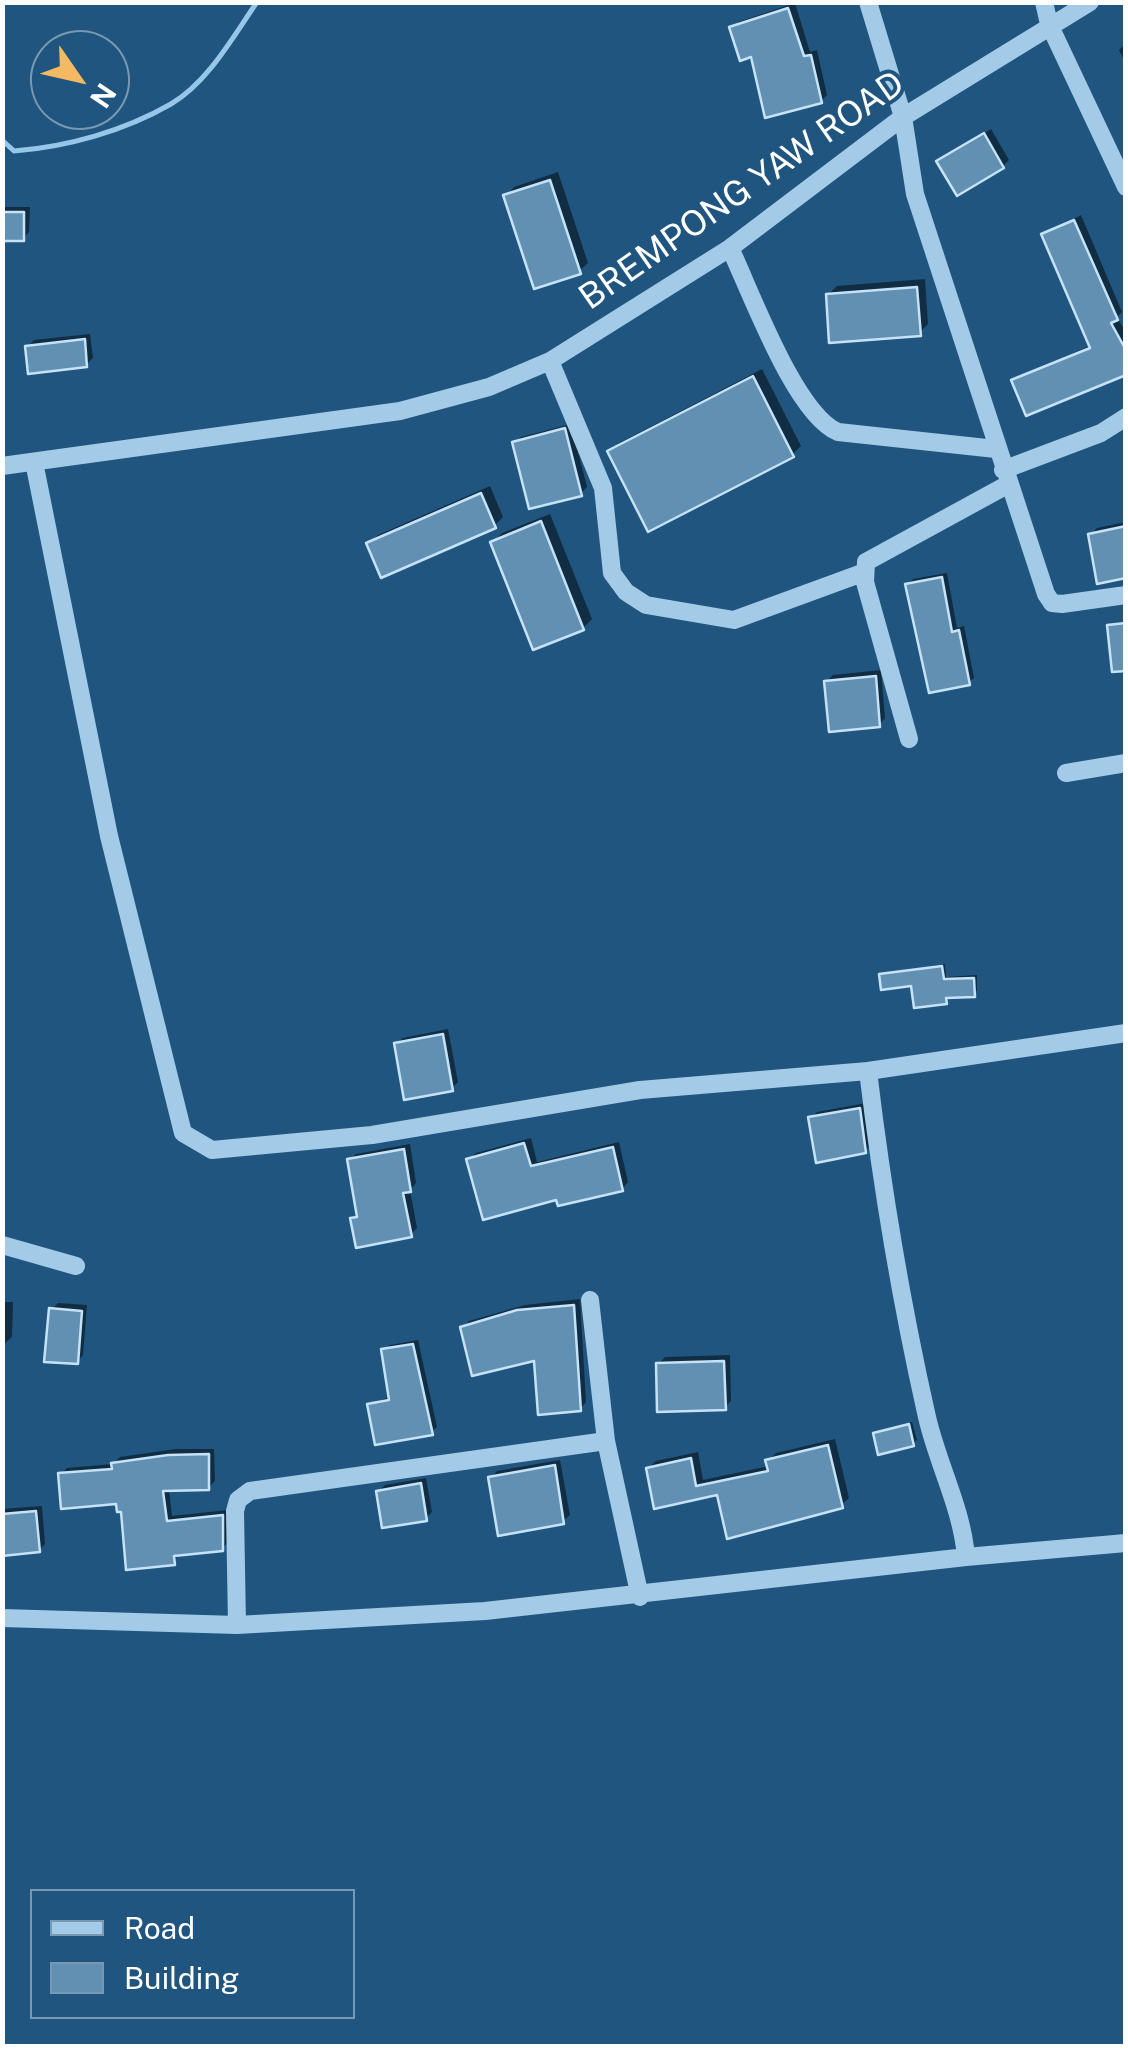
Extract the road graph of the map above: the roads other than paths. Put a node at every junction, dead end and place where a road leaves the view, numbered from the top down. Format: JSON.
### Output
{"nodes":[{"id":1,"x":868,"y":2,"type":"edge"},
{"id":2,"x":1044,"y":2,"type":"edge"},
{"id":3,"x":1090,"y":2,"type":"edge"},
{"id":4,"x":1049,"y":24,"type":"junction"},
{"id":5,"x":903,"y":116,"type":"junction"},
{"id":6,"x":1126,"y":187,"type":"edge"},
{"id":7,"x":730,"y":248,"type":"junction"},
{"id":8,"x":550,"y":361,"type":"junction"},
{"id":9,"x":1126,"y":417,"type":"edge"},
{"id":10,"x":996,"y":449,"type":"junction"},
{"id":11,"x":34,"y":462,"type":"junction"},
{"id":12,"x":2,"y":466,"type":"edge"},
{"id":13,"x":1005,"y":478,"type":"junction"},
{"id":14,"x":866,"y":572,"type":"junction"},
{"id":15,"x":1126,"y":595,"type":"edge"},
{"id":16,"x":909,"y":739,"type":"dead end"},
{"id":17,"x":1126,"y":764,"type":"edge"},
{"id":18,"x":1066,"y":773,"type":"dead end"},
{"id":19,"x":1126,"y":1033,"type":"edge"},
{"id":20,"x":868,"y":1071,"type":"junction"},
{"id":21,"x":2,"y":1245,"type":"edge"},
{"id":22,"x":76,"y":1266,"type":"dead end"},
{"id":23,"x":590,"y":1300,"type":"dead end"},
{"id":24,"x":606,"y":1441,"type":"junction"},
{"id":25,"x":1126,"y":1543,"type":"edge"},
{"id":26,"x":966,"y":1557,"type":"junction"},
{"id":27,"x":640,"y":1597,"type":"junction"},
{"id":28,"x":2,"y":1618,"type":"edge"},
{"id":29,"x":236,"y":1625,"type":"junction"}],
"edges":[{"from":1,"to":5,"type":"street"},
{"from":2,"to":4,"type":"street"},
{"from":3,"to":4,"type":"street","name":"BREMPONG YAW ROAD"},
{"from":4,"to":5,"type":"street","name":"BREMPONG YAW ROAD"},
{"from":4,"to":6,"type":"street"},
{"from":5,"to":7,"type":"street","name":"BREMPONG YAW ROAD"},
{"from":5,"to":10,"type":"street"},
{"from":7,"to":8,"type":"street","name":"BREMPONG YAW ROAD"},
{"from":7,"to":10,"type":"street"},
{"from":8,"to":11,"type":"street","name":"BREMPONG YAW ROAD"},
{"from":8,"to":14,"type":"street"},
{"from":9,"to":13,"type":"street"},
{"from":10,"to":13,"type":"street"},
{"from":11,"to":12,"type":"street","name":"BREMPONG YAW ROAD"},
{"from":11,"to":20,"type":"street"},
{"from":13,"to":14,"type":"street"},
{"from":13,"to":15,"type":"street"},
{"from":14,"to":16,"type":"street"},
{"from":17,"to":18,"type":"street"},
{"from":19,"to":20,"type":"street"},
{"from":20,"to":26,"type":"street"},
{"from":21,"to":22,"type":"street"},
{"from":23,"to":24,"type":"street"},
{"from":24,"to":27,"type":"street"},
{"from":24,"to":29,"type":"street"},
{"from":25,"to":26,"type":"street"},
{"from":26,"to":27,"type":"street"},
{"from":27,"to":29,"type":"street"},
{"from":28,"to":29,"type":"street"}]}
